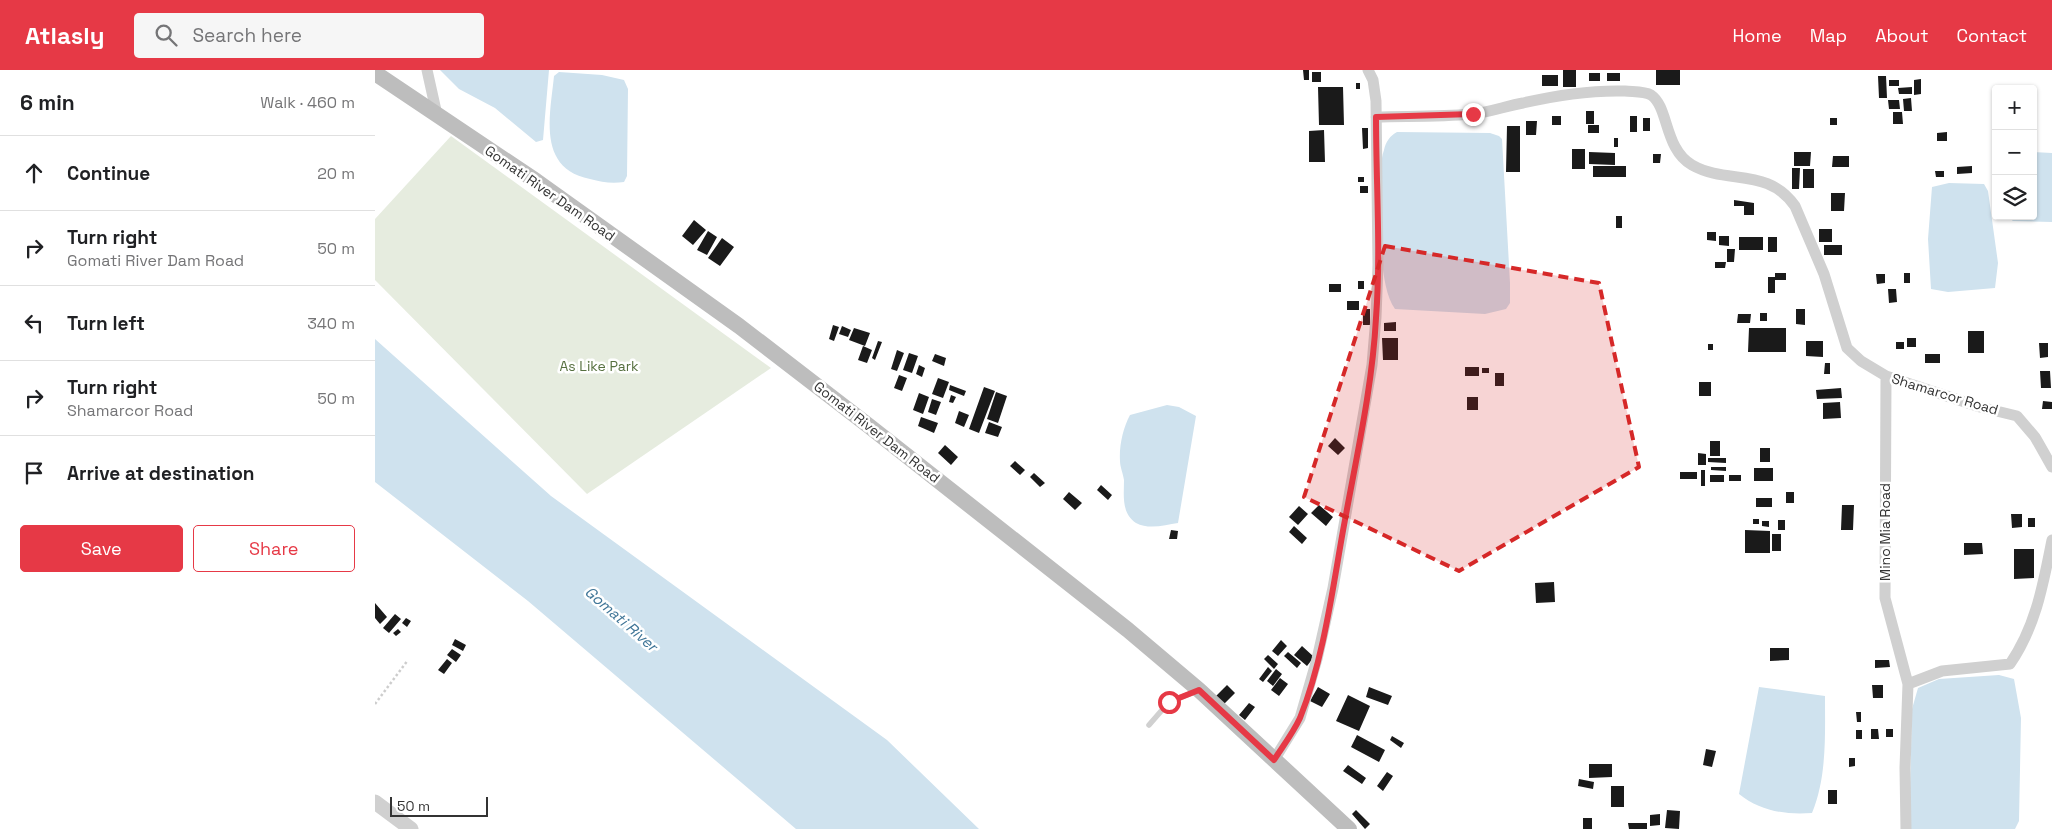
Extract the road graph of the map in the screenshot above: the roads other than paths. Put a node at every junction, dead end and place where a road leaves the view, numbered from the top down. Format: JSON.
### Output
{"nodes":[{"id":1,"x":427,"y":70,"type":"edge"},
{"id":2,"x":1368,"y":70,"type":"edge"},
{"id":3,"x":375,"y":73,"type":"edge"},
{"id":4,"x":437,"y":115,"type":"junction"},
{"id":5,"x":1376,"y":117,"type":"junction"},
{"id":6,"x":1886,"y":376,"type":"junction"},
{"id":7,"x":2052,"y":466,"type":"edge"},
{"id":8,"x":2052,"y":540,"type":"edge"},
{"id":9,"x":1908,"y":684,"type":"junction"},
{"id":10,"x":1199,"y":690,"type":"junction"},
{"id":11,"x":1149,"y":725,"type":"dead end"},
{"id":12,"x":1274,"y":760,"type":"junction"},
{"id":13,"x":375,"y":802,"type":"edge"},
{"id":14,"x":411,"y":829,"type":"edge"},
{"id":15,"x":1349,"y":829,"type":"edge"},
{"id":16,"x":1906,"y":829,"type":"edge"}],
"edges":[{"from":1,"to":4,"type":"street"},
{"from":2,"to":5,"type":"street"},
{"from":3,"to":4,"type":"main road","name":"Gomati River Dam Road"},
{"from":4,"to":10,"type":"main road","name":"Gomati River Dam Road"},
{"from":5,"to":6,"type":"street","name":"Shamarcor Road"},
{"from":5,"to":12,"type":"street"},
{"from":6,"to":7,"type":"street","name":"Shamarcor Road"},
{"from":6,"to":9,"type":"street","name":"Mino Mia Road"},
{"from":8,"to":9,"type":"street"},
{"from":9,"to":16,"type":"street","name":"Mino Mia Road"},
{"from":10,"to":11,"type":"lane"},
{"from":10,"to":12,"type":"main road","name":"Gomati River Dam Road"},
{"from":12,"to":15,"type":"main road","name":"Gomati River Dam Road"},
{"from":13,"to":14,"type":"street"}]}
